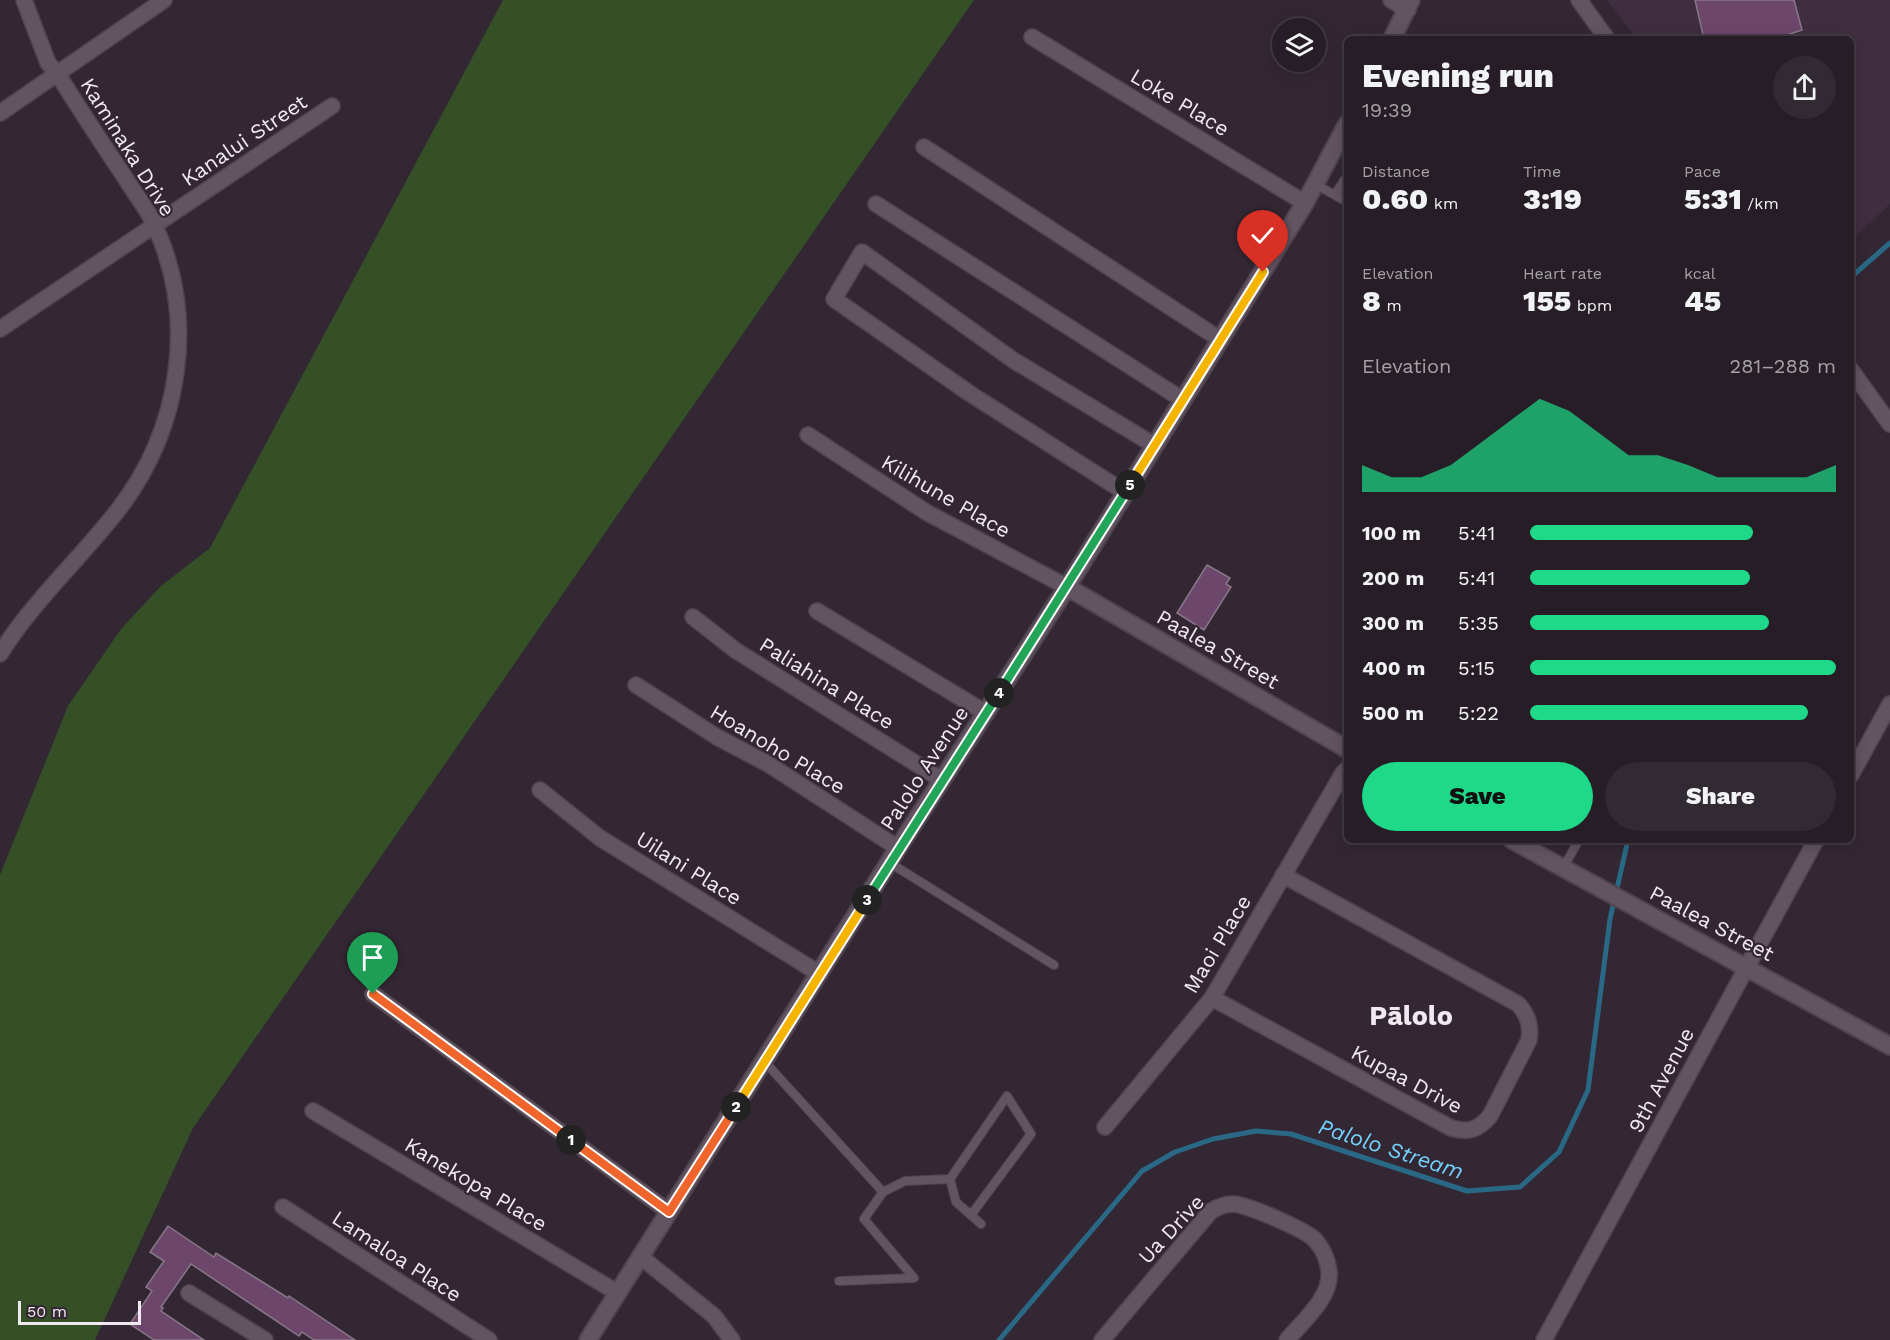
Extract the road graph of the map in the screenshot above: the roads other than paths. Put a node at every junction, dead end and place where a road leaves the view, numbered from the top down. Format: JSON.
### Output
{"nodes":[{"id":1,"x":24,"y":0,"type":"edge"},
{"id":2,"x":165,"y":0,"type":"edge"},
{"id":3,"x":1392,"y":0,"type":"edge"},
{"id":4,"x":1579,"y":0,"type":"edge"},
{"id":5,"x":1409,"y":5,"type":"edge"},
{"id":6,"x":1394,"y":36,"type":"edge"},
{"id":7,"x":1605,"y":36,"type":"edge"},
{"id":8,"x":1032,"y":37,"type":"dead end"},
{"id":9,"x":57,"y":73,"type":"junction"},
{"id":10,"x":332,"y":106,"type":"dead end"},
{"id":11,"x":0,"y":112,"type":"edge"},
{"id":12,"x":1344,"y":136,"type":"edge"},
{"id":13,"x":924,"y":147,"type":"dead end"},
{"id":14,"x":1344,"y":181,"type":"edge"},
{"id":15,"x":1315,"y":184,"type":"junction"},
{"id":16,"x":1335,"y":195,"type":"junction"},
{"id":17,"x":1344,"y":200,"type":"edge"},
{"id":18,"x":1305,"y":203,"type":"junction"},
{"id":19,"x":876,"y":204,"type":"dead end"},
{"id":20,"x":155,"y":225,"type":"junction"},
{"id":21,"x":0,"y":329,"type":"edge"},
{"id":22,"x":1221,"y":340,"type":"junction"},
{"id":23,"x":1854,"y":374,"type":"edge"},
{"id":24,"x":1183,"y":400,"type":"junction"},
{"id":25,"x":1890,"y":424,"type":"edge"},
{"id":26,"x":808,"y":435,"type":"dead end"},
{"id":27,"x":1154,"y":445,"type":"junction"},
{"id":28,"x":1126,"y":493,"type":"junction"},
{"id":29,"x":1067,"y":587,"type":"junction"},
{"id":30,"x":817,"y":610,"type":"dead end"},
{"id":31,"x":693,"y":616,"type":"dead end"},
{"id":32,"x":0,"y":654,"type":"edge"},
{"id":33,"x":636,"y":685,"type":"dead end"},
{"id":34,"x":1890,"y":704,"type":"edge"},
{"id":35,"x":986,"y":712,"type":"junction"},
{"id":36,"x":1344,"y":747,"type":"edge"},
{"id":37,"x":1854,"y":770,"type":"edge"},
{"id":38,"x":1344,"y":775,"type":"edge"},
{"id":39,"x":942,"y":780,"type":"junction"},
{"id":40,"x":540,"y":790,"type":"dead end"},
{"id":41,"x":1517,"y":843,"type":"edge"},
{"id":42,"x":1577,"y":843,"type":"edge"},
{"id":43,"x":1814,"y":843,"type":"edge"},
{"id":44,"x":894,"y":856,"type":"junction"},
{"id":45,"x":1563,"y":868,"type":"junction"},
{"id":46,"x":1283,"y":875,"type":"junction"},
{"id":47,"x":1054,"y":964,"type":"dead end"},
{"id":48,"x":1746,"y":966,"type":"junction"},
{"id":49,"x":820,"y":974,"type":"junction"},
{"id":50,"x":373,"y":994,"type":"dead end"},
{"id":51,"x":1212,"y":998,"type":"junction"},
{"id":52,"x":1890,"y":1046,"type":"edge"},
{"id":53,"x":765,"y":1062,"type":"junction"},
{"id":54,"x":314,"y":1111,"type":"dead end"},
{"id":55,"x":1105,"y":1127,"type":"dead end"},
{"id":56,"x":950,"y":1179,"type":"junction"},
{"id":57,"x":883,"y":1192,"type":"junction"},
{"id":58,"x":283,"y":1207,"type":"dead end"},
{"id":59,"x":669,"y":1212,"type":"junction"},
{"id":60,"x":971,"y":1215,"type":"junction"},
{"id":61,"x":981,"y":1224,"type":"dead end"},
{"id":62,"x":641,"y":1257,"type":"junction"},
{"id":63,"x":839,"y":1281,"type":"dead end"},
{"id":64,"x":189,"y":1293,"type":"dead end"},
{"id":65,"x":618,"y":1293,"type":"junction"},
{"id":66,"x":265,"y":1340,"type":"edge"},
{"id":67,"x":489,"y":1340,"type":"edge"},
{"id":68,"x":588,"y":1340,"type":"edge"},
{"id":69,"x":732,"y":1340,"type":"edge"},
{"id":70,"x":1102,"y":1340,"type":"edge"},
{"id":71,"x":1287,"y":1340,"type":"edge"},
{"id":72,"x":1544,"y":1340,"type":"edge"}],
"edges":[{"from":1,"to":9,"type":"street","name":"Kaminaka Drive"},
{"from":2,"to":9,"type":"street"},
{"from":3,"to":5,"type":"street"},
{"from":4,"to":7,"type":"street"},
{"from":5,"to":6,"type":"street"},
{"from":8,"to":18,"type":"street","name":"Loke Place"},
{"from":9,"to":11,"type":"street"},
{"from":9,"to":20,"type":"street","name":"Kaminaka Drive"},
{"from":10,"to":20,"type":"street","name":"Kanalui Street"},
{"from":12,"to":15,"type":"street","name":"Palolo Avenue"},
{"from":13,"to":22,"type":"street"},
{"from":14,"to":16,"type":"lane"},
{"from":15,"to":16,"type":"lane"},
{"from":15,"to":18,"type":"street","name":"Palolo Avenue"},
{"from":16,"to":17,"type":"lane"},
{"from":18,"to":22,"type":"street","name":"Palolo Avenue"},
{"from":19,"to":24,"type":"street"},
{"from":20,"to":21,"type":"street","name":"Kanalui Street"},
{"from":20,"to":32,"type":"street","name":"Kaminaka Drive"},
{"from":22,"to":24,"type":"street","name":"Palolo Avenue"},
{"from":23,"to":25,"type":"street"},
{"from":24,"to":27,"type":"street","name":"Palolo Avenue"},
{"from":26,"to":29,"type":"street","name":"Kilihune Place"},
{"from":27,"to":28,"type":"street","name":"Palolo Avenue"},
{"from":27,"to":28,"type":"street"},
{"from":28,"to":29,"type":"street","name":"Palolo Avenue"},
{"from":29,"to":35,"type":"street","name":"Palolo Avenue"},
{"from":29,"to":36,"type":"street","name":"Paalea Street"},
{"from":30,"to":35,"type":"street"},
{"from":31,"to":39,"type":"street","name":"Paliahina Place"},
{"from":33,"to":44,"type":"street","name":"Hoanoho Place"},
{"from":34,"to":37,"type":"street"},
{"from":35,"to":39,"type":"street","name":"Palolo Avenue"},
{"from":38,"to":46,"type":"street","name":"Maoi Place"},
{"from":39,"to":44,"type":"street","name":"Palolo Avenue"},
{"from":40,"to":49,"type":"street","name":"Uilani Place"},
{"from":41,"to":45,"type":"street","name":"Paalea Street"},
{"from":42,"to":45,"type":"lane"},
{"from":43,"to":48,"type":"street","name":"9th Avenue"},
{"from":44,"to":47,"type":"lane"},
{"from":44,"to":49,"type":"street","name":"Palolo Avenue"},
{"from":45,"to":48,"type":"street","name":"Paalea Street"},
{"from":46,"to":51,"type":"street","name":"Maoi Place"},
{"from":46,"to":51,"type":"street","name":"Kupaa Drive"},
{"from":48,"to":52,"type":"street","name":"Paalea Street"},
{"from":48,"to":72,"type":"street","name":"9th Avenue"},
{"from":49,"to":53,"type":"street","name":"Palolo Avenue"},
{"from":50,"to":59,"type":"street"},
{"from":51,"to":55,"type":"street","name":"Maoi Place"},
{"from":53,"to":57,"type":"lane"},
{"from":53,"to":59,"type":"street","name":"Palolo Avenue"},
{"from":54,"to":65,"type":"street","name":"Kanekopa Place"},
{"from":56,"to":57,"type":"lane"},
{"from":56,"to":60,"type":"lane"},
{"from":56,"to":60,"type":"lane"},
{"from":57,"to":63,"type":"lane"},
{"from":58,"to":67,"type":"street","name":"Lamaloa Place"},
{"from":59,"to":62,"type":"street","name":"Palolo Avenue"},
{"from":60,"to":61,"type":"lane"},
{"from":62,"to":65,"type":"street","name":"Palolo Avenue"},
{"from":62,"to":69,"type":"street"},
{"from":64,"to":66,"type":"street"},
{"from":65,"to":68,"type":"street","name":"Palolo Avenue"},
{"from":70,"to":71,"type":"street","name":"Ua Drive"}]}
